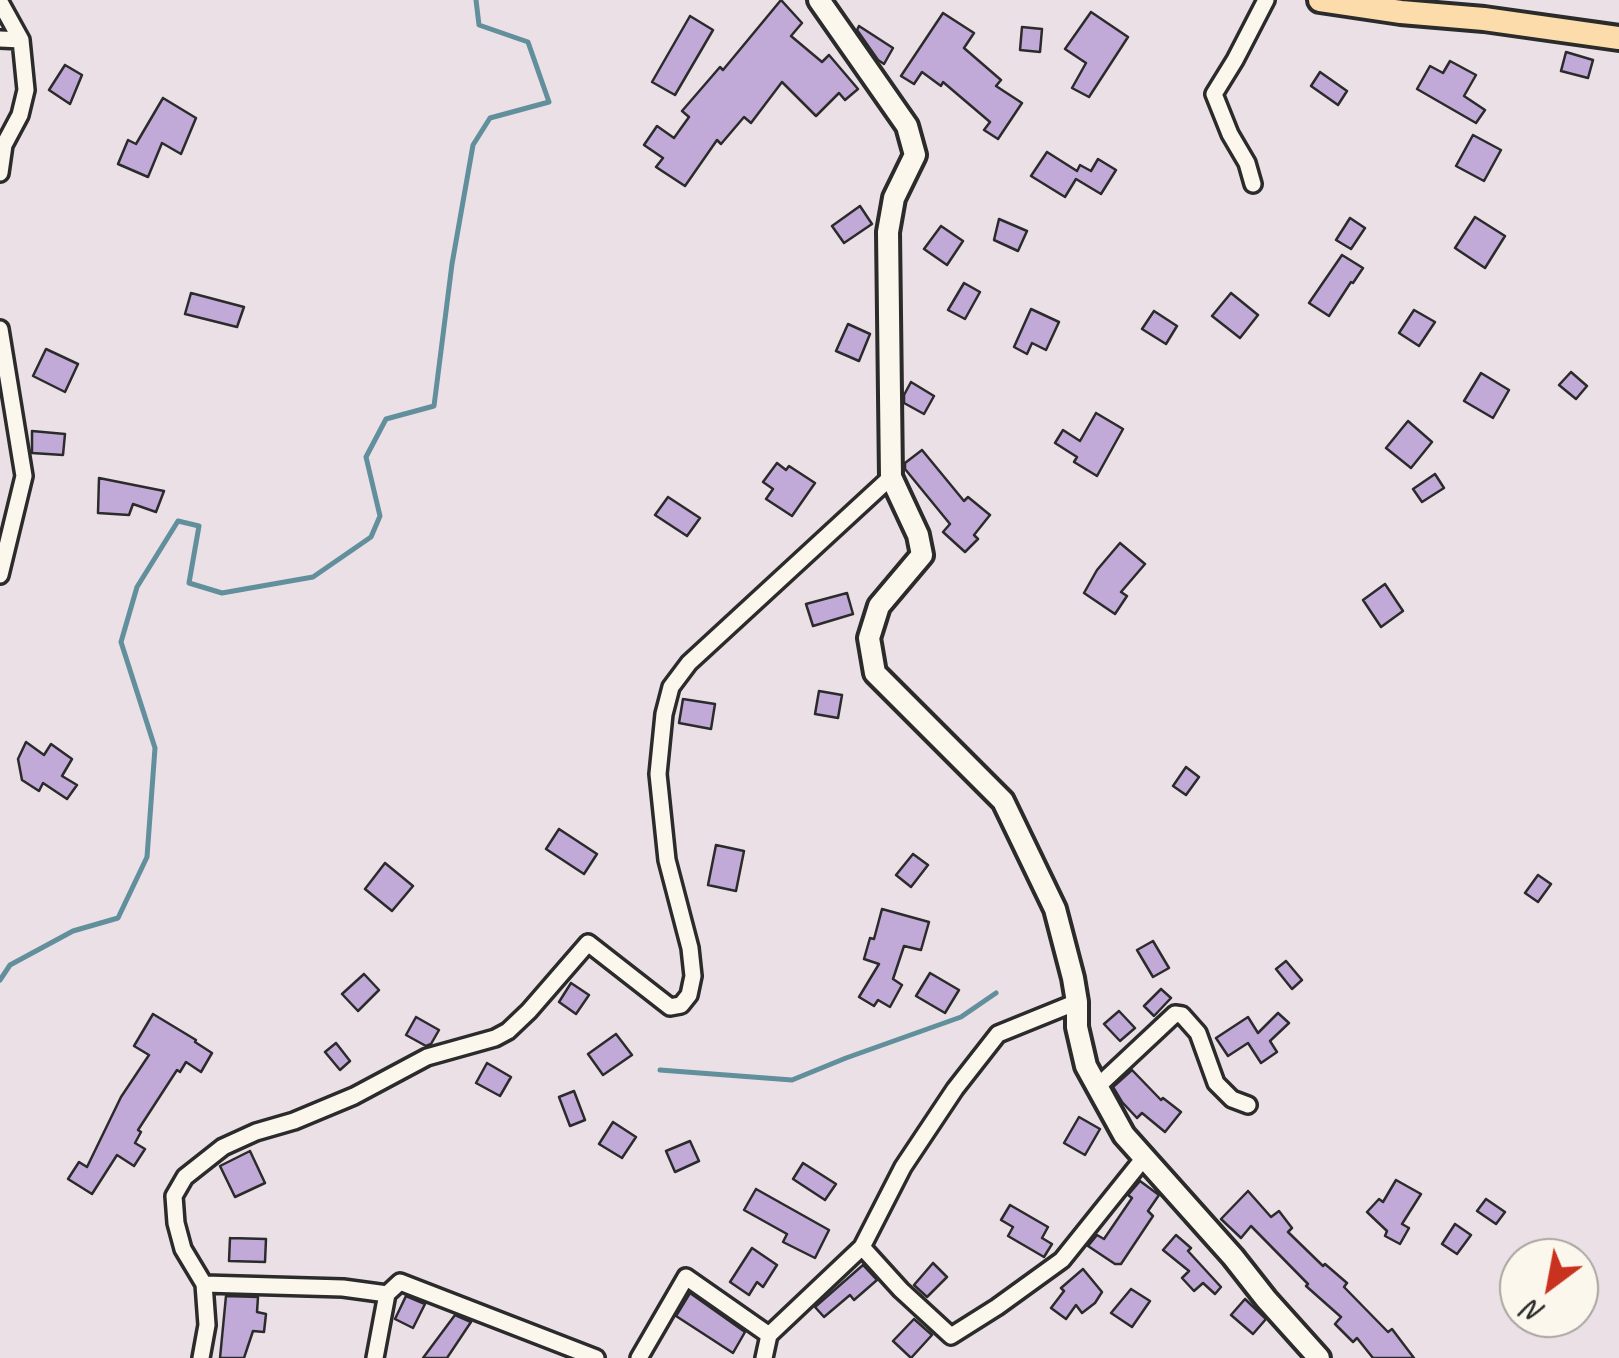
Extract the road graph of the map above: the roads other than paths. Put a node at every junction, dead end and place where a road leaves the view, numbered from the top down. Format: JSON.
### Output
{"nodes":[{"id":1,"x":819,"y":0,"type":"edge"},
{"id":2,"x":1266,"y":0,"type":"edge"},
{"id":3,"x":1320,"y":0,"type":"edge"},
{"id":4,"x":0,"y":2,"type":"edge"},
{"id":5,"x":1619,"y":38,"type":"edge"},
{"id":6,"x":0,"y":40,"type":"edge"},
{"id":7,"x":21,"y":40,"type":"junction"},
{"id":8,"x":2,"y":145,"type":"edge"},
{"id":9,"x":0,"y":173,"type":"edge"},
{"id":10,"x":1253,"y":184,"type":"dead end"},
{"id":11,"x":0,"y":329,"type":"edge"},
{"id":12,"x":891,"y":477,"type":"junction"},
{"id":13,"x":0,"y":571,"type":"edge"},
{"id":14,"x":1077,"y":1002,"type":"junction"},
{"id":15,"x":1096,"y":1088,"type":"junction"},
{"id":16,"x":1248,"y":1105,"type":"dead end"},
{"id":17,"x":1143,"y":1159,"type":"junction"},
{"id":18,"x":862,"y":1248,"type":"junction"},
{"id":19,"x":204,"y":1284,"type":"junction"},
{"id":20,"x":388,"y":1294,"type":"junction"},
{"id":21,"x":769,"y":1334,"type":"junction"},
{"id":22,"x":201,"y":1358,"type":"edge"},
{"id":23,"x":375,"y":1358,"type":"edge"},
{"id":24,"x":596,"y":1358,"type":"edge"},
{"id":25,"x":639,"y":1358,"type":"edge"},
{"id":26,"x":764,"y":1358,"type":"edge"},
{"id":27,"x":1319,"y":1358,"type":"edge"}],
"edges":[{"from":1,"to":12,"type":"main road"},
{"from":2,"to":10,"type":"street"},
{"from":3,"to":5,"type":"main road"},
{"from":4,"to":7,"type":"street"},
{"from":6,"to":7,"type":"street"},
{"from":7,"to":8,"type":"street"},
{"from":8,"to":9,"type":"street"},
{"from":11,"to":13,"type":"street"},
{"from":12,"to":14,"type":"main road"},
{"from":12,"to":19,"type":"street"},
{"from":14,"to":15,"type":"main road"},
{"from":14,"to":18,"type":"street"},
{"from":15,"to":16,"type":"street"},
{"from":15,"to":17,"type":"main road"},
{"from":17,"to":18,"type":"street"},
{"from":17,"to":27,"type":"main road"},
{"from":18,"to":21,"type":"street"},
{"from":19,"to":20,"type":"street"},
{"from":19,"to":22,"type":"street"},
{"from":20,"to":23,"type":"street"},
{"from":20,"to":24,"type":"street"},
{"from":21,"to":25,"type":"street"},
{"from":21,"to":26,"type":"street"}]}
